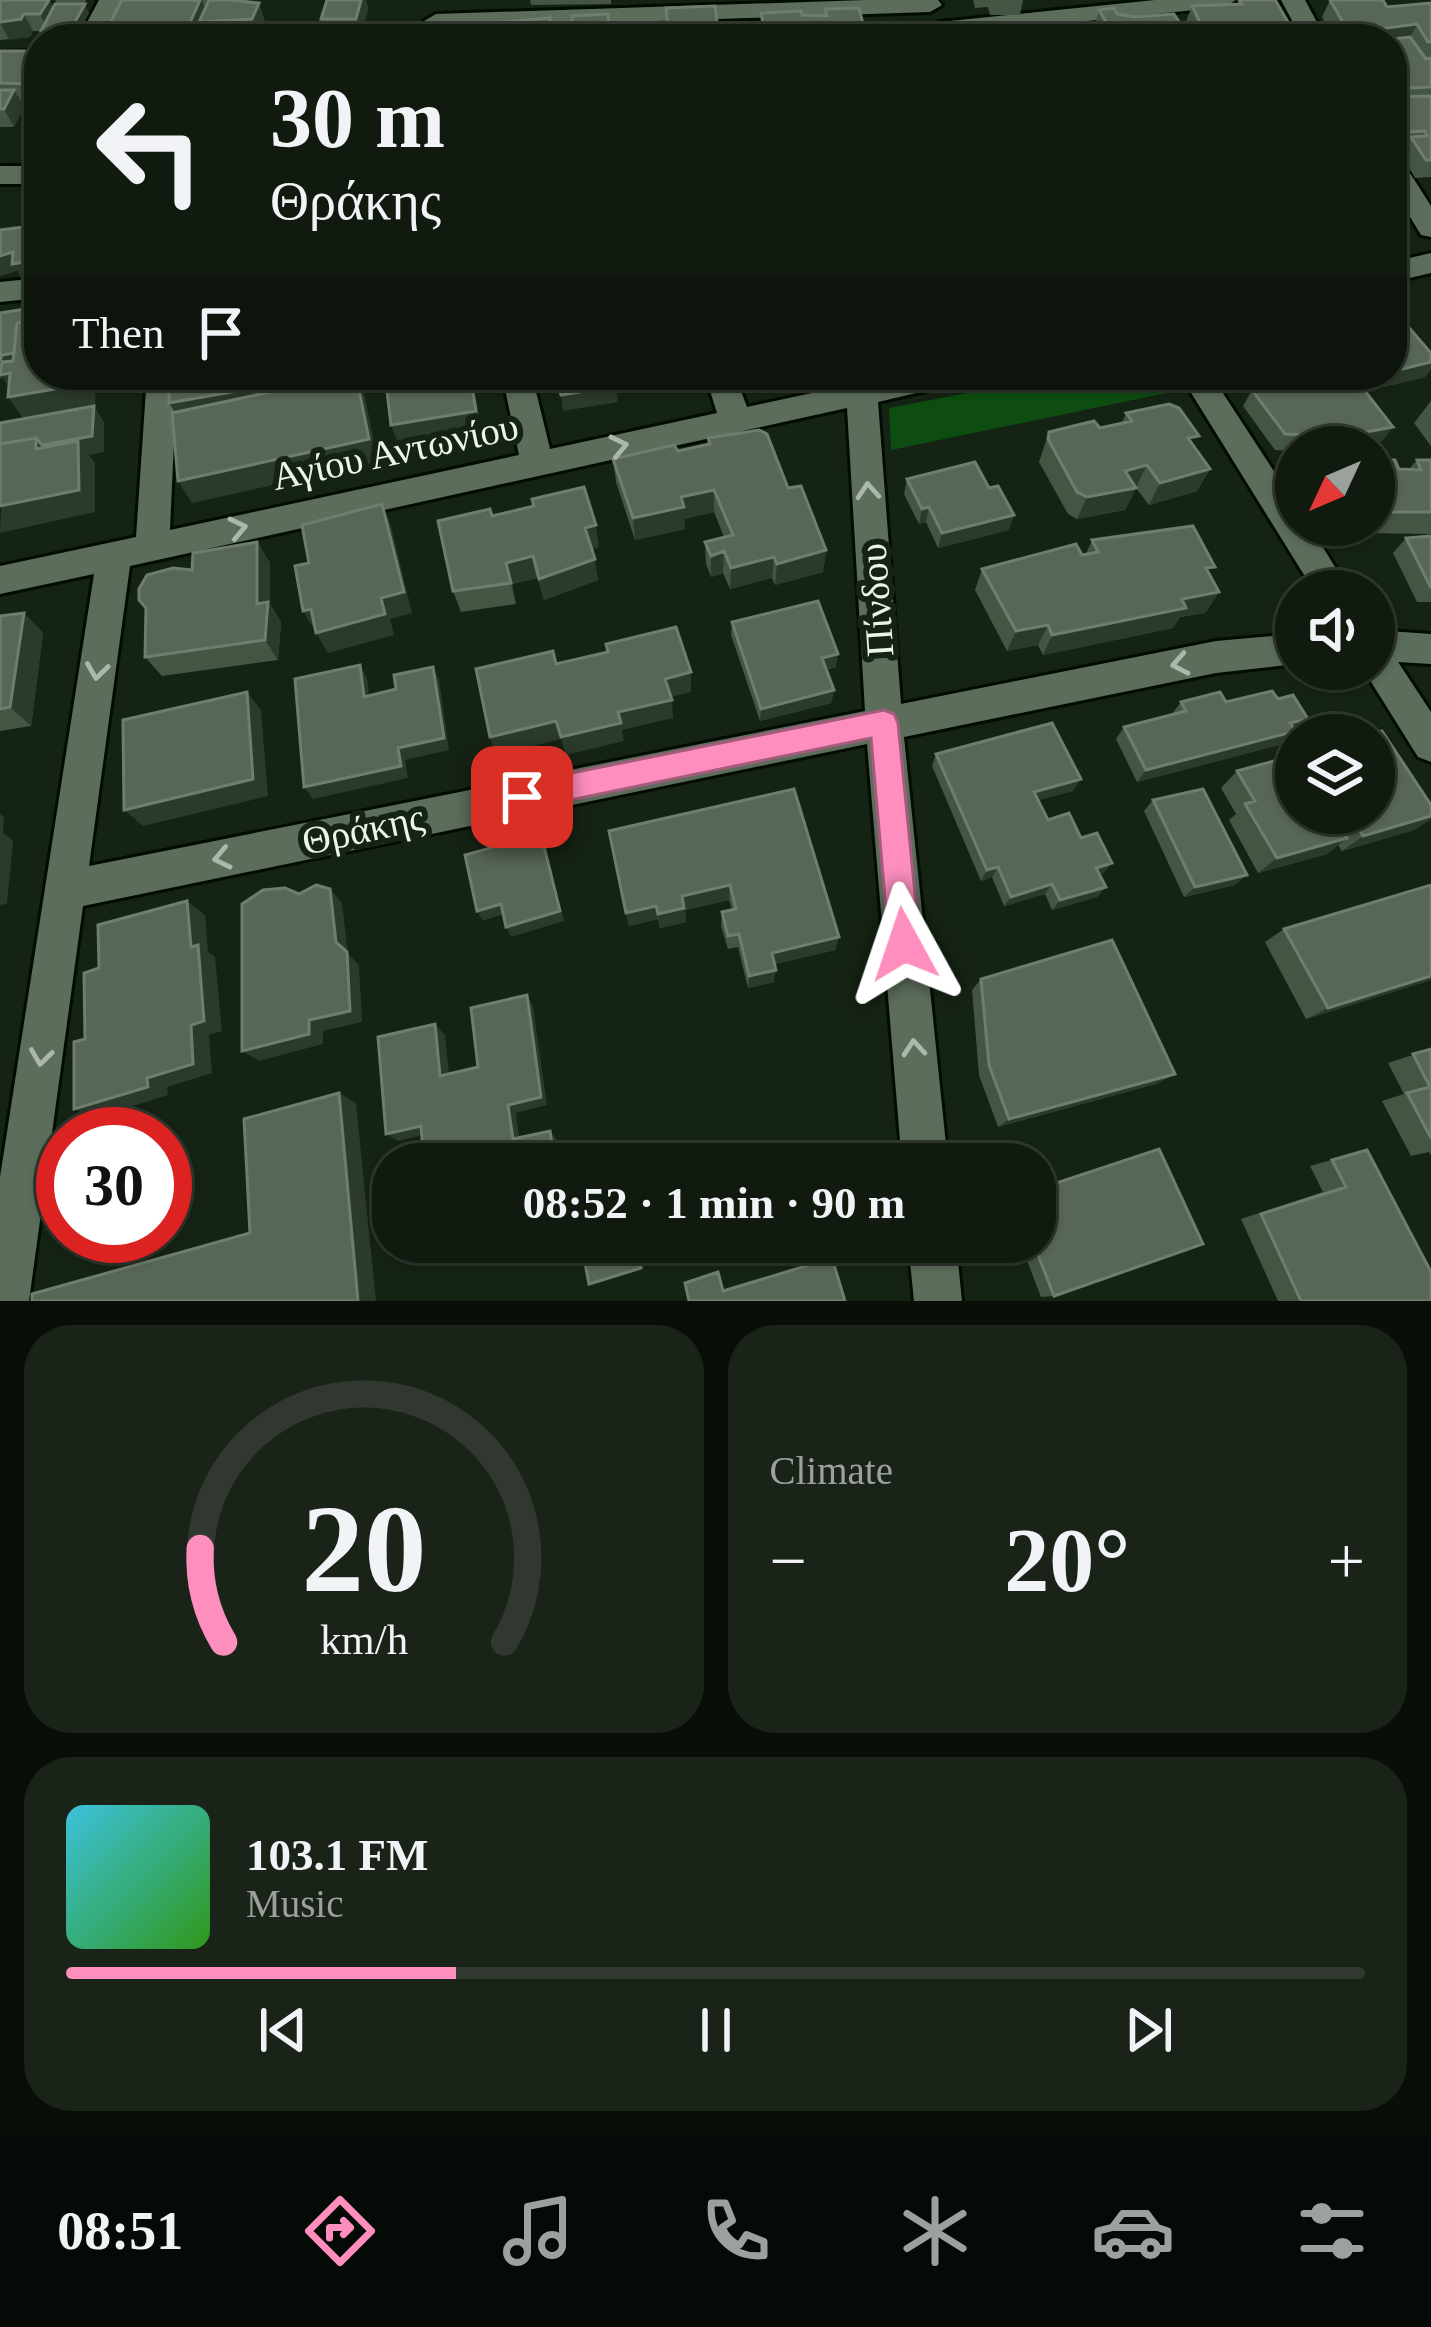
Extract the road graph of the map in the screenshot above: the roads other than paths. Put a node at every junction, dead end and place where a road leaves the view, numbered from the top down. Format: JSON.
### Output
{"nodes":[{"id":1,"x":1224,"y":0,"type":"edge"},
{"id":2,"x":928,"y":3,"type":"edge"},
{"id":3,"x":437,"y":20,"type":"edge"},
{"id":4,"x":574,"y":24,"type":"edge"},
{"id":5,"x":668,"y":24,"type":"edge"},
{"id":6,"x":1026,"y":24,"type":"edge"},
{"id":7,"x":1407,"y":189,"type":"edge"},
{"id":8,"x":1431,"y":228,"type":"edge"},
{"id":9,"x":160,"y":390,"type":"edge"},
{"id":10,"x":520,"y":390,"type":"edge"},
{"id":11,"x":725,"y":390,"type":"edge"},
{"id":12,"x":880,"y":390,"type":"edge"},
{"id":13,"x":1205,"y":390,"type":"edge"},
{"id":14,"x":862,"y":394,"type":"junction"},
{"id":15,"x":736,"y":422,"type":"junction"},
{"id":16,"x":537,"y":464,"type":"junction"},
{"id":17,"x":133,"y":551,"type":"junction"},
{"id":18,"x":1320,"y":570,"type":"edge"},
{"id":19,"x":0,"y":580,"type":"edge"},
{"id":20,"x":1395,"y":646,"type":"edge"},
{"id":21,"x":1431,"y":649,"type":"edge"},
{"id":22,"x":1275,"y":651,"type":"edge"},
{"id":23,"x":1395,"y":689,"type":"edge"},
{"id":24,"x":884,"y":723,"type":"junction"},
{"id":25,"x":1431,"y":746,"type":"edge"},
{"id":26,"x":66,"y":890,"type":"junction"},
{"id":27,"x":923,"y":1143,"type":"edge"},
{"id":28,"x":934,"y":1263,"type":"edge"},
{"id":29,"x":5,"y":1301,"type":"edge"},
{"id":30,"x":938,"y":1301,"type":"edge"}],
"edges":[{"from":1,"to":6,"type":"street"},
{"from":2,"to":5,"type":"street"},
{"from":3,"to":4,"type":"street"},
{"from":7,"to":8,"type":"street"},
{"from":9,"to":17,"type":"street"},
{"from":10,"to":16,"type":"street"},
{"from":11,"to":15,"type":"street"},
{"from":12,"to":14,"type":"street","name":"Αγίου Αντωνίου"},
{"from":13,"to":18,"type":"street"},
{"from":14,"to":15,"type":"street","name":"Αγίου Αντωνίου"},
{"from":24,"to":14,"type":"street","name":"Πίνδου","one_way":true},
{"from":16,"to":15,"type":"street","name":"Αγίου Αντωνίου","one_way":true},
{"from":17,"to":16,"type":"street","name":"Αγίου Αντωνίου","one_way":true},
{"from":17,"to":19,"type":"street","name":"Αγίου Αντωνίου"},
{"from":17,"to":26,"type":"street","one_way":true},
{"from":20,"to":21,"type":"street"},
{"from":22,"to":24,"type":"street","name":"Θράκης","one_way":true},
{"from":23,"to":25,"type":"street"},
{"from":24,"to":26,"type":"street","name":"Θράκης","one_way":true},
{"from":27,"to":24,"type":"street","name":"Πίνδου","one_way":true},
{"from":26,"to":29,"type":"street","one_way":true},
{"from":28,"to":30,"type":"street"}]}
